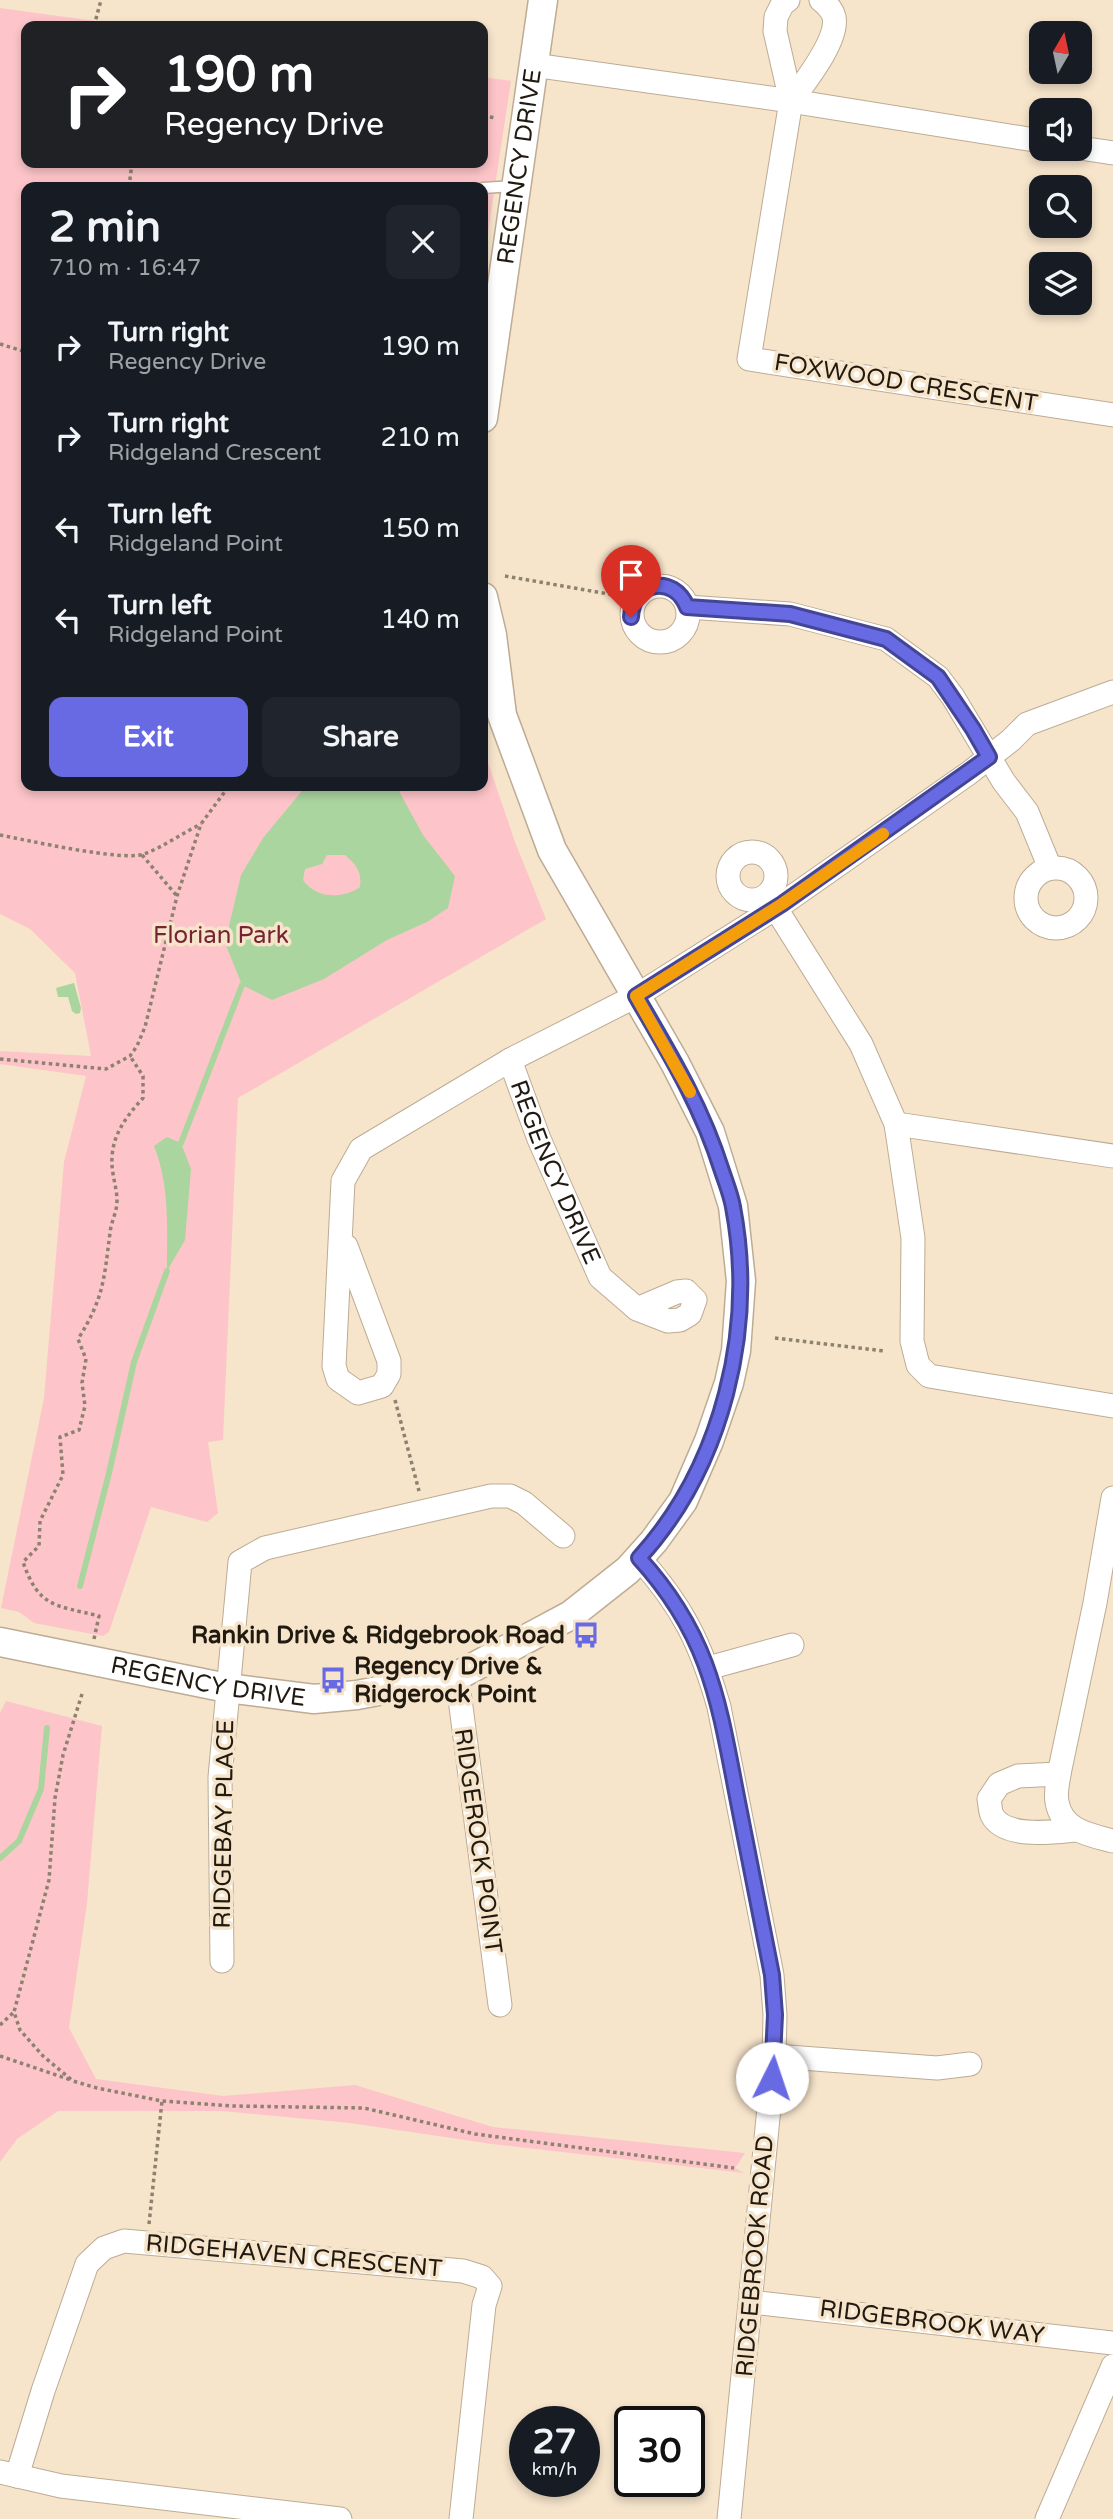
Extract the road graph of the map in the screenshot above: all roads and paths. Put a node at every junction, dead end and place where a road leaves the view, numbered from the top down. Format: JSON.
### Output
{"nodes":[{"id":1,"x":101,"y":0,"type":"edge"},
{"id":2,"x":543,"y":0,"type":"edge"},
{"id":3,"x":788,"y":0,"type":"edge"},
{"id":4,"x":821,"y":0,"type":"edge"},
{"id":5,"x":95,"y":21,"type":"edge"},
{"id":6,"x":533,"y":65,"type":"junction"},
{"id":7,"x":791,"y":101,"type":"junction"},
{"id":8,"x":488,"y":117,"type":"edge"},
{"id":9,"x":496,"y":118,"type":"dead end"},
{"id":10,"x":1029,"y":139,"type":"edge"},
{"id":11,"x":1092,"y":150,"type":"edge"},
{"id":12,"x":1113,"y":153,"type":"edge"},
{"id":13,"x":516,"y":186,"type":"junction"},
{"id":14,"x":488,"y":188,"type":"edge"},
{"id":15,"x":0,"y":344,"type":"edge"},
{"id":16,"x":21,"y":350,"type":"edge"},
{"id":17,"x":488,"y":383,"type":"edge"},
{"id":18,"x":1113,"y":415,"type":"edge"},
{"id":19,"x":505,"y":576,"type":"dead end"},
{"id":20,"x":620,"y":596,"type":"dead end"},
{"id":21,"x":687,"y":607,"type":"dead end"},
{"id":22,"x":488,"y":618,"type":"edge"},
{"id":23,"x":1113,"y":692,"type":"edge"},
{"id":24,"x":989,"y":757,"type":"junction"},
{"id":25,"x":225,"y":791,"type":"edge"},
{"id":26,"x":201,"y":824,"type":"junction"},
{"id":27,"x":0,"y":835,"type":"edge"},
{"id":28,"x":142,"y":855,"type":"junction"},
{"id":29,"x":1050,"y":868,"type":"dead end"},
{"id":30,"x":177,"y":896,"type":"junction"},
{"id":31,"x":772,"y":902,"type":"junction"},
{"id":32,"x":636,"y":996,"type":"junction"},
{"id":33,"x":130,"y":1056,"type":"junction"},
{"id":34,"x":0,"y":1059,"type":"edge"},
{"id":35,"x":510,"y":1060,"type":"junction"},
{"id":36,"x":896,"y":1124,"type":"junction"},
{"id":37,"x":1113,"y":1156,"type":"edge"},
{"id":38,"x":341,"y":1242,"type":"junction"},
{"id":39,"x":637,"y":1309,"type":"dead end"},
{"id":40,"x":775,"y":1338,"type":"dead end"},
{"id":41,"x":884,"y":1352,"type":"dead end"},
{"id":42,"x":388,"y":1374,"type":"junction"},
{"id":43,"x":1113,"y":1406,"type":"edge"},
{"id":44,"x":1113,"y":1498,"type":"edge"},
{"id":45,"x":425,"y":1511,"type":"junction"},
{"id":46,"x":562,"y":1536,"type":"dead end"},
{"id":47,"x":639,"y":1558,"type":"junction"},
{"id":48,"x":0,"y":1642,"type":"edge"},
{"id":49,"x":93,"y":1644,"type":"dead end"},
{"id":50,"x":792,"y":1645,"type":"dead end"},
{"id":51,"x":708,"y":1668,"type":"junction"},
{"id":52,"x":457,"y":1676,"type":"junction"},
{"id":53,"x":227,"y":1688,"type":"junction"},
{"id":54,"x":82,"y":1694,"type":"dead end"},
{"id":55,"x":1059,"y":1774,"type":"junction"},
{"id":56,"x":1075,"y":1830,"type":"junction"},
{"id":57,"x":1113,"y":1841,"type":"edge"},
{"id":58,"x":222,"y":1961,"type":"dead end"},
{"id":59,"x":500,"y":2005,"type":"dead end"},
{"id":60,"x":14,"y":2012,"type":"junction"},
{"id":61,"x":0,"y":2025,"type":"edge"},
{"id":62,"x":0,"y":2056,"type":"edge"},
{"id":63,"x":774,"y":2056,"type":"junction"},
{"id":64,"x":970,"y":2064,"type":"dead end"},
{"id":65,"x":73,"y":2081,"type":"junction"},
{"id":66,"x":162,"y":2101,"type":"junction"},
{"id":67,"x":734,"y":2168,"type":"dead end"},
{"id":68,"x":148,"y":2230,"type":"dead end"},
{"id":69,"x":751,"y":2302,"type":"junction"},
{"id":70,"x":1113,"y":2343,"type":"edge"},
{"id":71,"x":1113,"y":2366,"type":"edge"},
{"id":72,"x":8,"y":2474,"type":"edge"},
{"id":73,"x":340,"y":2519,"type":"edge"},
{"id":74,"x":461,"y":2519,"type":"edge"},
{"id":75,"x":729,"y":2519,"type":"edge"},
{"id":76,"x":1046,"y":2519,"type":"edge"}],
"edges":[{"from":1,"to":5,"type":"path"},
{"from":2,"to":6,"type":"street","name":"REGENCY DRIVE"},
{"from":3,"to":7,"type":"street"},
{"from":4,"to":7,"type":"street"},
{"from":6,"to":7,"type":"street"},
{"from":6,"to":13,"type":"street","name":"REGENCY DRIVE"},
{"from":7,"to":10,"type":"street"},
{"from":7,"to":18,"type":"street","name":"FOXWOOD CRESCENT"},
{"from":8,"to":9,"type":"path"},
{"from":11,"to":12,"type":"street"},
{"from":13,"to":14,"type":"lane"},
{"from":13,"to":17,"type":"street","name":"REGENCY DRIVE"},
{"from":15,"to":16,"type":"path"},
{"from":19,"to":20,"type":"path"},
{"from":21,"to":24,"type":"street"},
{"from":22,"to":32,"type":"street","name":"REGENCY DRIVE"},
{"from":23,"to":24,"type":"street"},
{"from":24,"to":29,"type":"street"},
{"from":24,"to":31,"type":"street"},
{"from":25,"to":26,"type":"path"},
{"from":26,"to":28,"type":"path"},
{"from":26,"to":30,"type":"path"},
{"from":27,"to":28,"type":"path"},
{"from":28,"to":30,"type":"path"},
{"from":30,"to":33,"type":"path"},
{"from":31,"to":32,"type":"street"},
{"from":31,"to":36,"type":"street"},
{"from":32,"to":35,"type":"street"},
{"from":32,"to":47,"type":"street","name":"REGENCY DRIVE"},
{"from":33,"to":34,"type":"path"},
{"from":33,"to":49,"type":"path"},
{"from":35,"to":38,"type":"street"},
{"from":35,"to":39,"type":"street","name":"REGENCY DRIVE"},
{"from":36,"to":37,"type":"street"},
{"from":36,"to":43,"type":"street"},
{"from":38,"to":42,"type":"street"},
{"from":38,"to":42,"type":"street"},
{"from":40,"to":41,"type":"path"},
{"from":42,"to":45,"type":"path"},
{"from":44,"to":55,"type":"street"},
{"from":45,"to":46,"type":"street"},
{"from":45,"to":53,"type":"street","name":"RIDGEBAY PLACE"},
{"from":47,"to":51,"type":"street","name":"RIDGEBROOK ROAD"},
{"from":47,"to":52,"type":"street","name":"REGENCY DRIVE"},
{"from":48,"to":53,"type":"street","name":"REGENCY DRIVE"},
{"from":50,"to":51,"type":"street"},
{"from":51,"to":63,"type":"street","name":"RIDGEBROOK ROAD"},
{"from":52,"to":53,"type":"street","name":"REGENCY DRIVE"},
{"from":52,"to":59,"type":"street","name":"RIDGEROCK POINT"},
{"from":53,"to":58,"type":"street","name":"RIDGEBAY PLACE"},
{"from":54,"to":60,"type":"path"},
{"from":55,"to":56,"type":"street"},
{"from":55,"to":56,"type":"street"},
{"from":56,"to":57,"type":"street"},
{"from":60,"to":61,"type":"path"},
{"from":60,"to":65,"type":"path"},
{"from":62,"to":65,"type":"path"},
{"from":63,"to":64,"type":"street"},
{"from":63,"to":69,"type":"street","name":"RIDGEBROOK ROAD"},
{"from":65,"to":66,"type":"path"},
{"from":66,"to":67,"type":"path"},
{"from":66,"to":68,"type":"path"},
{"from":69,"to":70,"type":"street","name":"RIDGEBROOK WAY"},
{"from":69,"to":75,"type":"street","name":"RIDGEBROOK ROAD"},
{"from":71,"to":76,"type":"street"},
{"from":72,"to":73,"type":"street","name":"RIDGEHAVEN CRESCENT"},
{"from":72,"to":74,"type":"street","name":"RIDGEHAVEN CRESCENT"}]}
